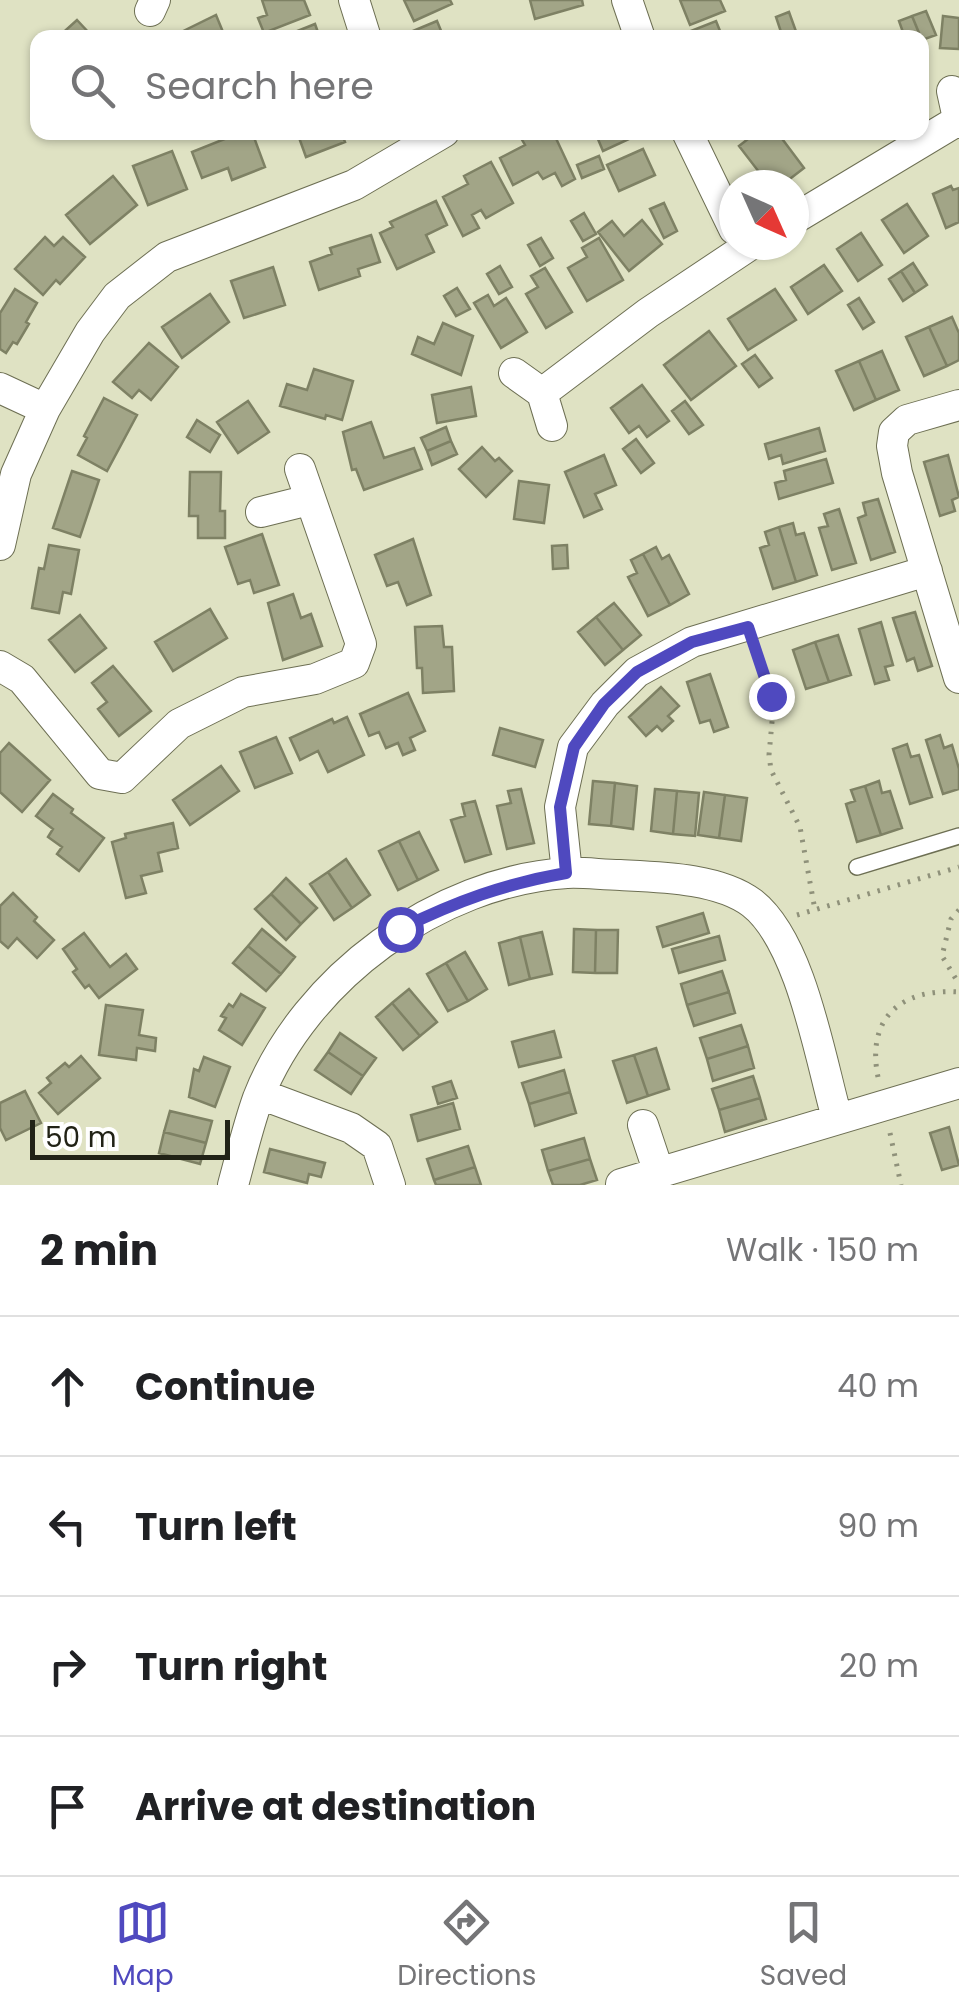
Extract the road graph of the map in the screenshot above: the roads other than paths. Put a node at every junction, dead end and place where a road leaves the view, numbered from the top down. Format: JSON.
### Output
{"nodes":[{"id":1,"x":354,"y":0,"type":"edge"},
{"id":2,"x":363,"y":30,"type":"edge"},
{"id":3,"x":956,"y":111,"type":"edge"},
{"id":4,"x":929,"y":129,"type":"edge"},
{"id":5,"x":690,"y":140,"type":"edge"},
{"id":6,"x":912,"y":140,"type":"edge"},
{"id":7,"x":409,"y":142,"type":"edge"},
{"id":8,"x":719,"y":197,"type":"edge"},
{"id":9,"x":809,"y":208,"type":"edge"},
{"id":10,"x":719,"y":259,"type":"edge"},
{"id":11,"x":514,"y":373,"type":"dead end"},
{"id":12,"x":0,"y":388,"type":"edge"},
{"id":13,"x":542,"y":393,"type":"junction"},
{"id":14,"x":959,"y":405,"type":"edge"},
{"id":15,"x":45,"y":409,"type":"junction"},
{"id":16,"x":552,"y":426,"type":"dead end"},
{"id":17,"x":300,"y":469,"type":"dead end"},
{"id":18,"x":308,"y":500,"type":"junction"},
{"id":19,"x":261,"y":512,"type":"dead end"},
{"id":20,"x":0,"y":545,"type":"edge"},
{"id":21,"x":927,"y":571,"type":"junction"},
{"id":22,"x":0,"y":666,"type":"edge"},
{"id":23,"x":959,"y":678,"type":"edge"},
{"id":24,"x":959,"y":836,"type":"edge"},
{"id":25,"x":857,"y":867,"type":"dead end"},
{"id":26,"x":566,"y":873,"type":"junction"},
{"id":27,"x":959,"y":1084,"type":"edge"},
{"id":28,"x":260,"y":1094,"type":"junction"},
{"id":29,"x":836,"y":1118,"type":"junction"},
{"id":30,"x":643,"y":1124,"type":"dead end"},
{"id":31,"x":659,"y":1173,"type":"junction"},
{"id":32,"x":620,"y":1184,"type":"edge"},
{"id":33,"x":233,"y":1185,"type":"edge"},
{"id":34,"x":390,"y":1185,"type":"edge"}],
"edges":[{"from":1,"to":2,"type":"street"},
{"from":3,"to":4,"type":"street"},
{"from":5,"to":8,"type":"street"},
{"from":6,"to":9,"type":"street"},
{"from":7,"to":15,"type":"street"},
{"from":10,"to":13,"type":"street"},
{"from":11,"to":13,"type":"street"},
{"from":12,"to":15,"type":"street"},
{"from":13,"to":16,"type":"street"},
{"from":14,"to":21,"type":"street"},
{"from":15,"to":20,"type":"street"},
{"from":17,"to":18,"type":"street"},
{"from":18,"to":19,"type":"street"},
{"from":18,"to":22,"type":"street"},
{"from":21,"to":23,"type":"street"},
{"from":21,"to":26,"type":"street"},
{"from":24,"to":25,"type":"lane"},
{"from":26,"to":28,"type":"street"},
{"from":26,"to":29,"type":"street"},
{"from":27,"to":29,"type":"street"},
{"from":28,"to":33,"type":"street"},
{"from":28,"to":34,"type":"street"},
{"from":29,"to":31,"type":"street"},
{"from":30,"to":31,"type":"street"},
{"from":31,"to":32,"type":"street"}]}
